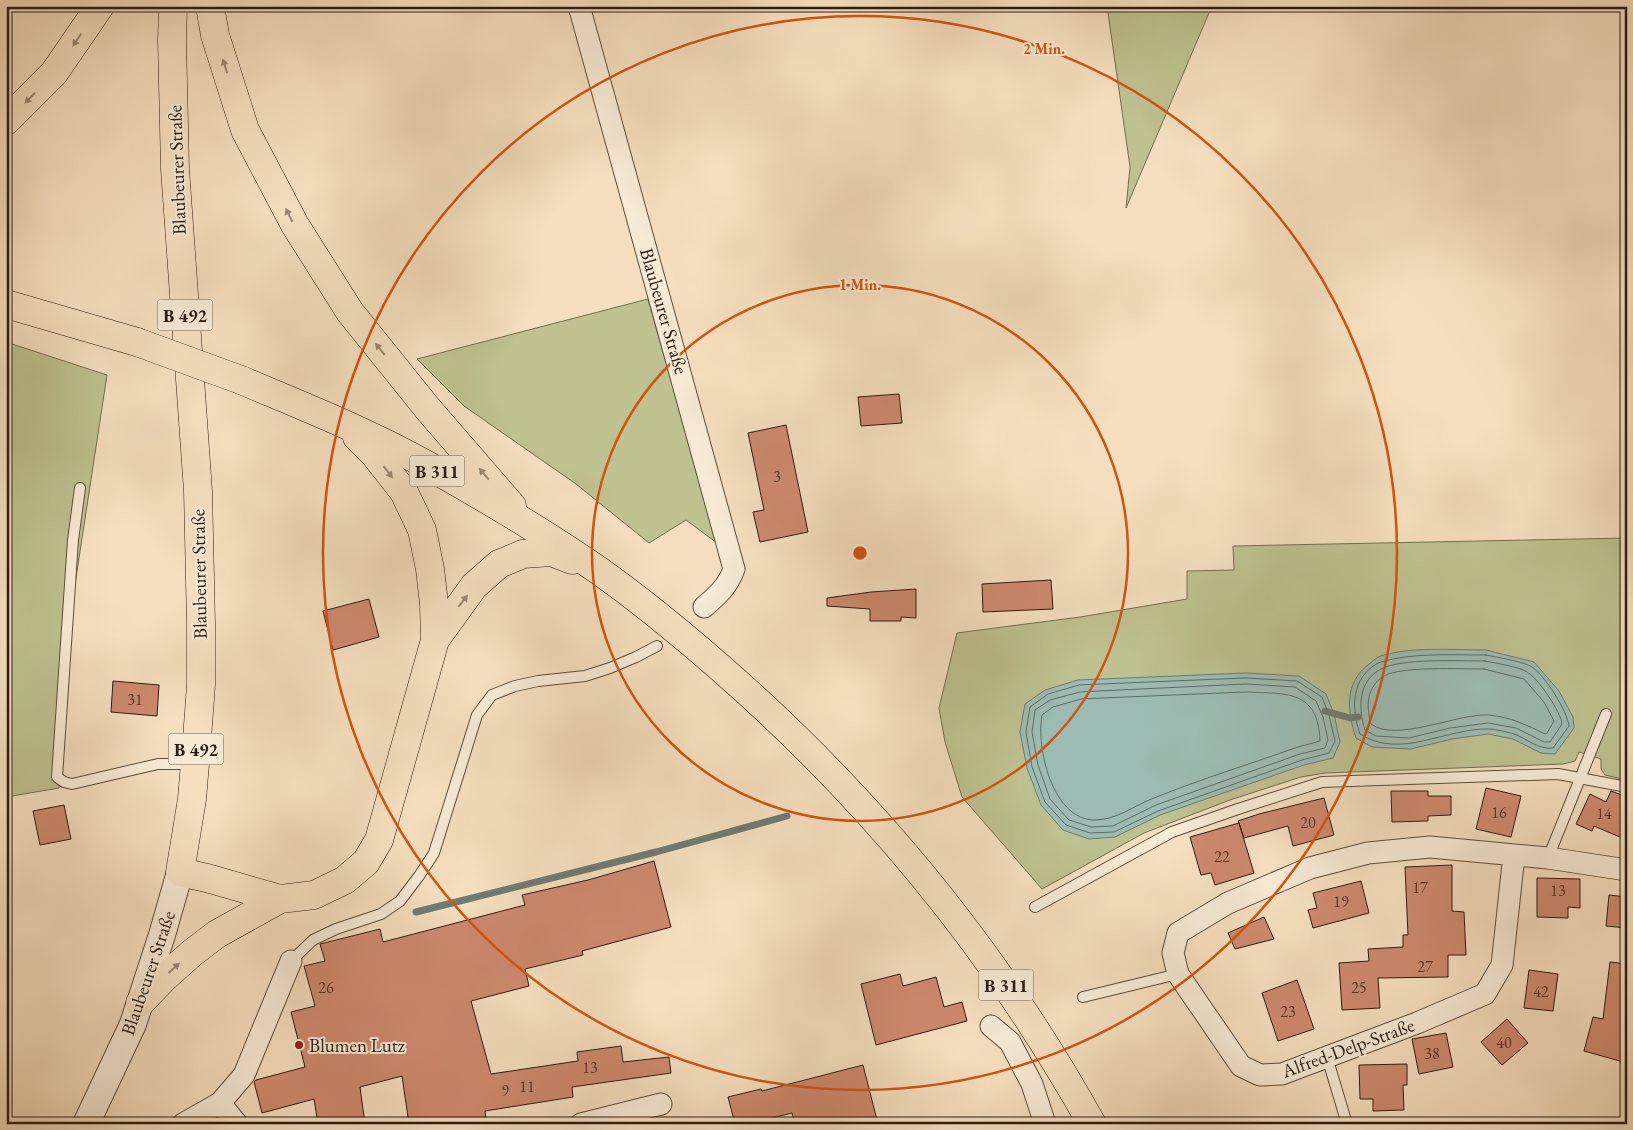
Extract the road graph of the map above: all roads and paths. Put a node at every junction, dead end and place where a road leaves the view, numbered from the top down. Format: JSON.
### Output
{"nodes":[{"id":1,"x":100,"y":6,"type":"edge"},
{"id":2,"x":174,"y":6,"type":"edge"},
{"id":3,"x":210,"y":6,"type":"edge"},
{"id":4,"x":579,"y":6,"type":"edge"},
{"id":5,"x":6,"y":121,"type":"edge"},
{"id":6,"x":15,"y":307,"type":"edge"},
{"id":7,"x":343,"y":424,"type":"junction"},
{"id":8,"x":80,"y":488,"type":"dead end"},
{"id":9,"x":528,"y":524,"type":"junction"},
{"id":10,"x":599,"y":571,"type":"junction"},
{"id":11,"x":704,"y":606,"type":"dead end"},
{"id":12,"x":435,"y":640,"type":"junction"},
{"id":13,"x":657,"y":646,"type":"dead end"},
{"id":14,"x":1606,"y":714,"type":"dead end"},
{"id":15,"x":195,"y":764,"type":"junction"},
{"id":16,"x":1580,"y":778,"type":"junction"},
{"id":17,"x":1627,"y":787,"type":"edge"},
{"id":18,"x":1514,"y":855,"type":"junction"},
{"id":19,"x":1548,"y":858,"type":"junction"},
{"id":20,"x":1627,"y":870,"type":"edge"},
{"id":21,"x":180,"y":872,"type":"junction"},
{"id":22,"x":280,"y":899,"type":"junction"},
{"id":23,"x":1035,"y":907,"type":"dead end"},
{"id":24,"x":291,"y":961,"type":"joint"},
{"id":25,"x":1178,"y":974,"type":"junction"},
{"id":26,"x":1083,"y":997,"type":"dead end"},
{"id":27,"x":140,"y":1003,"type":"junction"},
{"id":28,"x":991,"y":1026,"type":"dead end"},
{"id":29,"x":1327,"y":1057,"type":"junction"},
{"id":30,"x":220,"y":1104,"type":"junction"},
{"id":31,"x":661,"y":1104,"type":"dead end"},
{"id":32,"x":86,"y":1124,"type":"edge"},
{"id":33,"x":184,"y":1124,"type":"edge"},
{"id":34,"x":237,"y":1124,"type":"edge"},
{"id":35,"x":581,"y":1124,"type":"edge"},
{"id":36,"x":1045,"y":1124,"type":"edge"},
{"id":37,"x":1092,"y":1124,"type":"edge"},
{"id":38,"x":1346,"y":1124,"type":"edge"}],
"edges":[{"from":1,"to":5,"type":"main road","one_way":true},
{"from":2,"to":15,"type":"main road","name":"Blaubeurer Straße","number":"B 492"},
{"from":9,"to":3,"type":"main road","one_way":true},
{"from":4,"to":11,"type":"street","name":"Blaubeurer Straße"},
{"from":6,"to":7,"type":"main road","number":"B 311","bridge":true},
{"from":7,"to":9,"type":"main road","number":"B 311"},
{"from":7,"to":12,"type":"main road","one_way":true},
{"from":8,"to":15,"type":"lane"},
{"from":9,"to":10,"type":"main road","number":"B 311"},
{"from":12,"to":10,"type":"main road","one_way":true},
{"from":10,"to":37,"type":"main road","number":"B 311"},
{"from":12,"to":22,"type":"main road"},
{"from":13,"to":24,"type":"lane"},
{"from":14,"to":16,"type":"lane"},
{"from":15,"to":21,"type":"main road","name":"Blaubeurer Straße","number":"B 492"},
{"from":16,"to":17,"type":"lane"},
{"from":16,"to":19,"type":"lane"},
{"from":16,"to":23,"type":"lane"},
{"from":18,"to":19,"type":"street","name":"Alfred-Delp-Straße"},
{"from":18,"to":25,"type":"street","name":"Alfred-Delp-Straße"},
{"from":18,"to":29,"type":"street","name":"Alfred-Delp-Straße"},
{"from":19,"to":20,"type":"street","name":"Alfred-Delp-Straße"},
{"from":21,"to":22,"type":"main road"},
{"from":21,"to":27,"type":"street","name":"Blaubeurer Straße"},
{"from":27,"to":22,"type":"main road","one_way":true},
{"from":24,"to":30,"type":"street"},
{"from":25,"to":26,"type":"lane"},
{"from":25,"to":29,"type":"street","name":"Alfred-Delp-Straße"},
{"from":27,"to":32,"type":"street","name":"Blaubeurer Straße"},
{"from":28,"to":36,"type":"street"},
{"from":29,"to":38,"type":"lane"},
{"from":30,"to":33,"type":"street"},
{"from":30,"to":34,"type":"street"},
{"from":31,"to":35,"type":"street"}]}
